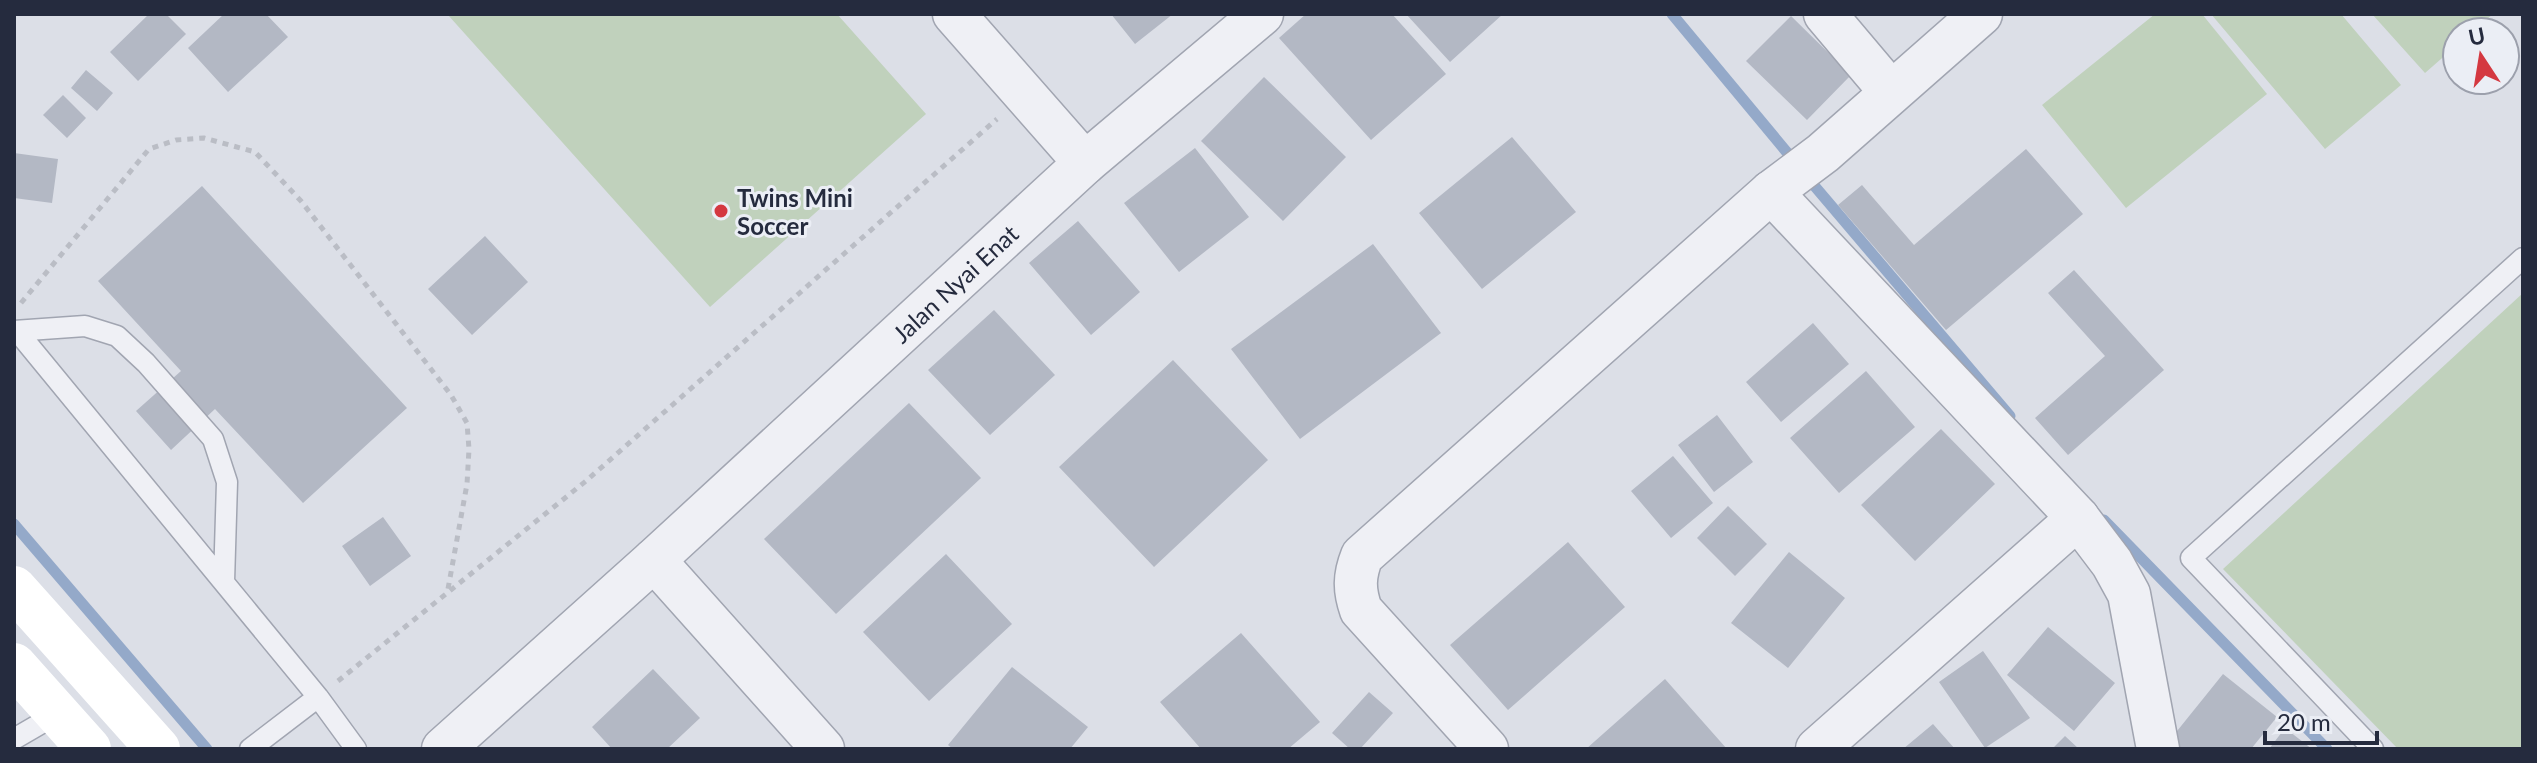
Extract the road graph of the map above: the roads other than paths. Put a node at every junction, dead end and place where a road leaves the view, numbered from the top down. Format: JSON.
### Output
{"nodes":[{"id":1,"x":954,"y":14,"type":"edge"},
{"id":2,"x":1262,"y":14,"type":"edge"},
{"id":3,"x":1825,"y":14,"type":"edge"},
{"id":4,"x":1981,"y":14,"type":"edge"},
{"id":5,"x":1890,"y":91,"type":"junction"},
{"id":6,"x":1085,"y":163,"type":"junction"},
{"id":7,"x":1780,"y":185,"type":"junction"},
{"id":8,"x":2523,"y":258,"type":"edge"},
{"id":9,"x":15,"y":325,"type":"edge"},
{"id":10,"x":2078,"y":518,"type":"junction"},
{"id":11,"x":654,"y":560,"type":"junction"},
{"id":12,"x":224,"y":582,"type":"junction"},
{"id":13,"x":14,"y":588,"type":"edge"},
{"id":14,"x":14,"y":665,"type":"edge"},
{"id":15,"x":318,"y":697,"type":"junction"},
{"id":16,"x":57,"y":714,"type":"junction"},
{"id":17,"x":14,"y":739,"type":"edge"},
{"id":18,"x":89,"y":749,"type":"edge"},
{"id":19,"x":158,"y":749,"type":"edge"},
{"id":20,"x":250,"y":749,"type":"edge"},
{"id":21,"x":356,"y":749,"type":"edge"},
{"id":22,"x":443,"y":749,"type":"edge"},
{"id":23,"x":823,"y":749,"type":"edge"},
{"id":24,"x":1487,"y":749,"type":"edge"},
{"id":25,"x":1817,"y":749,"type":"edge"},
{"id":26,"x":2158,"y":749,"type":"edge"},
{"id":27,"x":2373,"y":749,"type":"edge"}],
"edges":[{"from":1,"to":6,"type":"street"},
{"from":2,"to":6,"type":"street","name":"Jalan Nyai Enat"},
{"from":3,"to":5,"type":"street"},
{"from":4,"to":5,"type":"street"},
{"from":5,"to":7,"type":"street"},
{"from":6,"to":11,"type":"street","name":"Jalan Nyai Enat"},
{"from":7,"to":10,"type":"street"},
{"from":7,"to":24,"type":"street"},
{"from":8,"to":27,"type":"lane"},
{"from":9,"to":12,"type":"lane"},
{"from":9,"to":12,"type":"lane"},
{"from":10,"to":25,"type":"street"},
{"from":10,"to":26,"type":"street"},
{"from":11,"to":22,"type":"street","name":"Jalan Nyai Enat"},
{"from":11,"to":23,"type":"street"},
{"from":12,"to":15,"type":"lane"},
{"from":13,"to":19,"type":"main road"},
{"from":14,"to":16,"type":"main road"},
{"from":15,"to":20,"type":"lane"},
{"from":15,"to":21,"type":"lane"},
{"from":16,"to":17,"type":"lane"},
{"from":16,"to":18,"type":"main road"}]}
